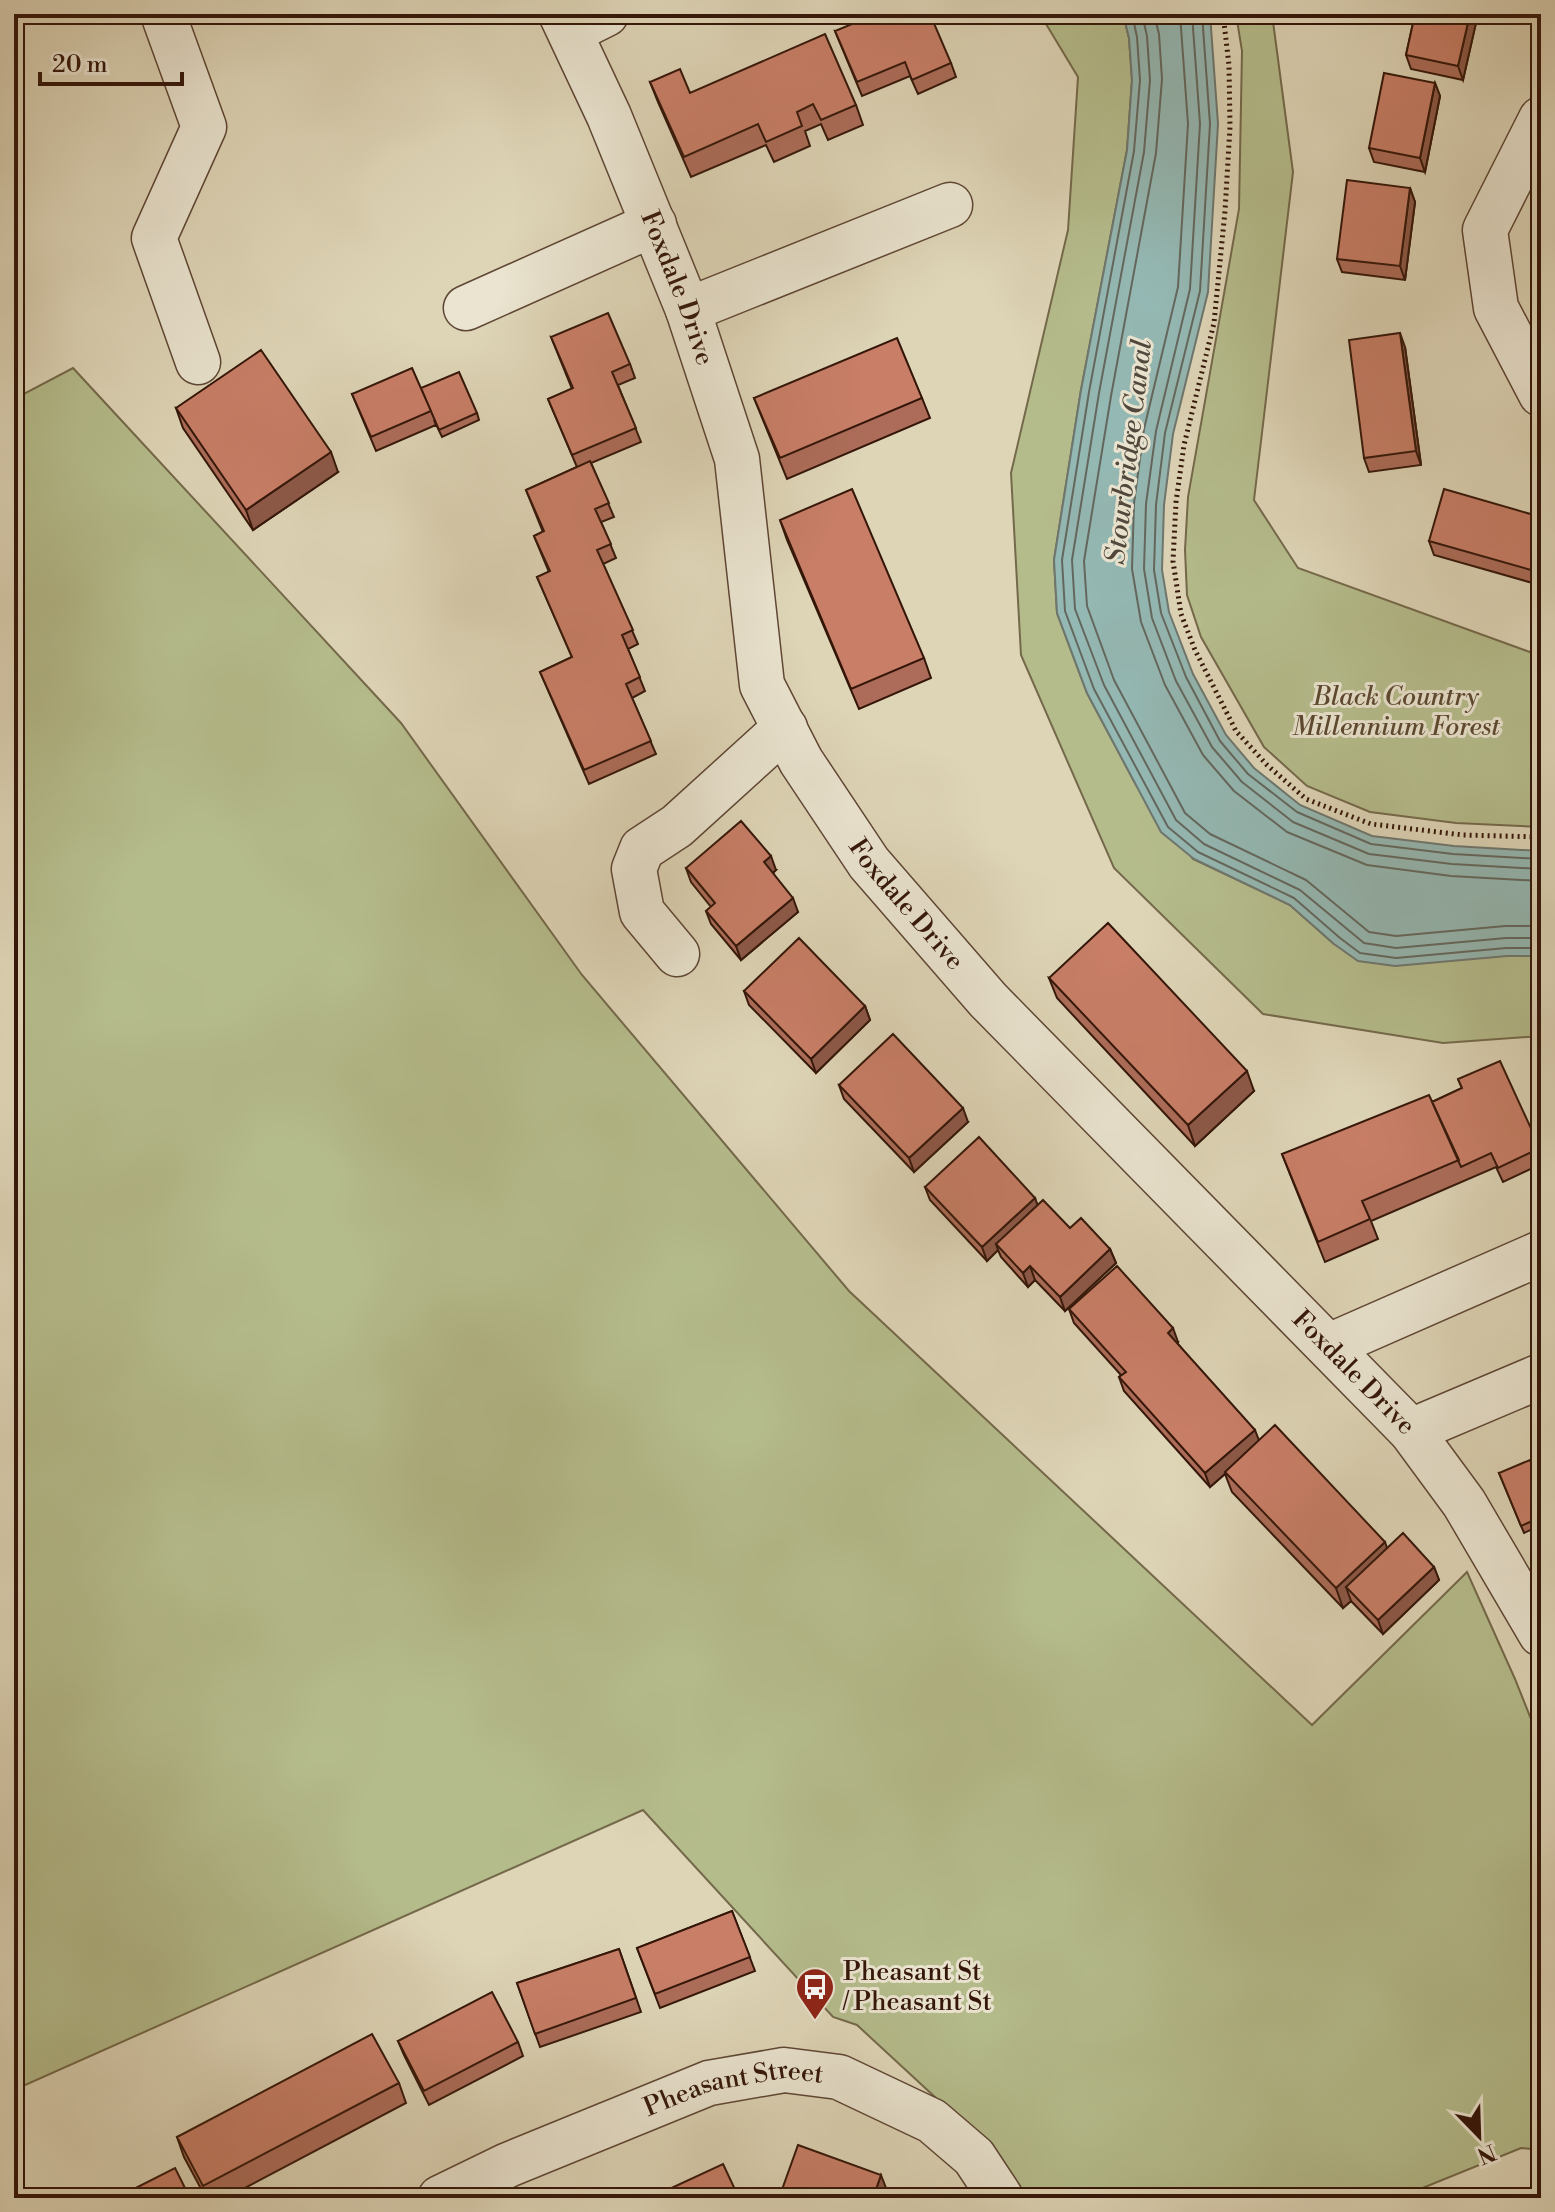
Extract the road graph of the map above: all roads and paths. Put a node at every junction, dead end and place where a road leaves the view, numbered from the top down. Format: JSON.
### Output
{"nodes":[{"id":1,"x":163,"y":14,"type":"edge"},
{"id":2,"x":1223,"y":14,"type":"edge"},
{"id":3,"x":579,"y":20,"type":"edge"},
{"id":4,"x":1541,"y":119,"type":"edge"},
{"id":5,"x":950,"y":205,"type":"dead end"},
{"id":6,"x":654,"y":224,"type":"junction"},
{"id":7,"x":466,"y":308,"type":"dead end"},
{"id":8,"x":688,"y":310,"type":"junction"},
{"id":9,"x":198,"y":362,"type":"dead end"},
{"id":10,"x":1541,"y":394,"type":"edge"},
{"id":11,"x":785,"y":728,"type":"junction"},
{"id":12,"x":1541,"y":837,"type":"edge"},
{"id":13,"x":677,"y":954,"type":"dead end"},
{"id":14,"x":1541,"y":1253,"type":"edge"},
{"id":15,"x":1329,"y":1346,"type":"junction"},
{"id":16,"x":1541,"y":1376,"type":"edge"},
{"id":17,"x":1411,"y":1431,"type":"junction"},
{"id":18,"x":1541,"y":1634,"type":"edge"},
{"id":19,"x":440,"y":2198,"type":"edge"},
{"id":20,"x":1001,"y":2198,"type":"edge"}],
"edges":[{"from":1,"to":9,"type":"street"},
{"from":2,"to":12,"type":"path"},
{"from":3,"to":6,"type":"street","name":"Foxdale Drive"},
{"from":4,"to":10,"type":"street"},
{"from":5,"to":8,"type":"street"},
{"from":6,"to":7,"type":"street"},
{"from":6,"to":8,"type":"street","name":"Foxdale Drive"},
{"from":8,"to":11,"type":"street","name":"Foxdale Drive"},
{"from":11,"to":13,"type":"street"},
{"from":11,"to":15,"type":"street","name":"Foxdale Drive"},
{"from":14,"to":15,"type":"street"},
{"from":15,"to":17,"type":"street","name":"Foxdale Drive"},
{"from":16,"to":17,"type":"street"},
{"from":17,"to":18,"type":"street","name":"Foxdale Drive"},
{"from":19,"to":20,"type":"street","name":"Pheasant Street"}]}
